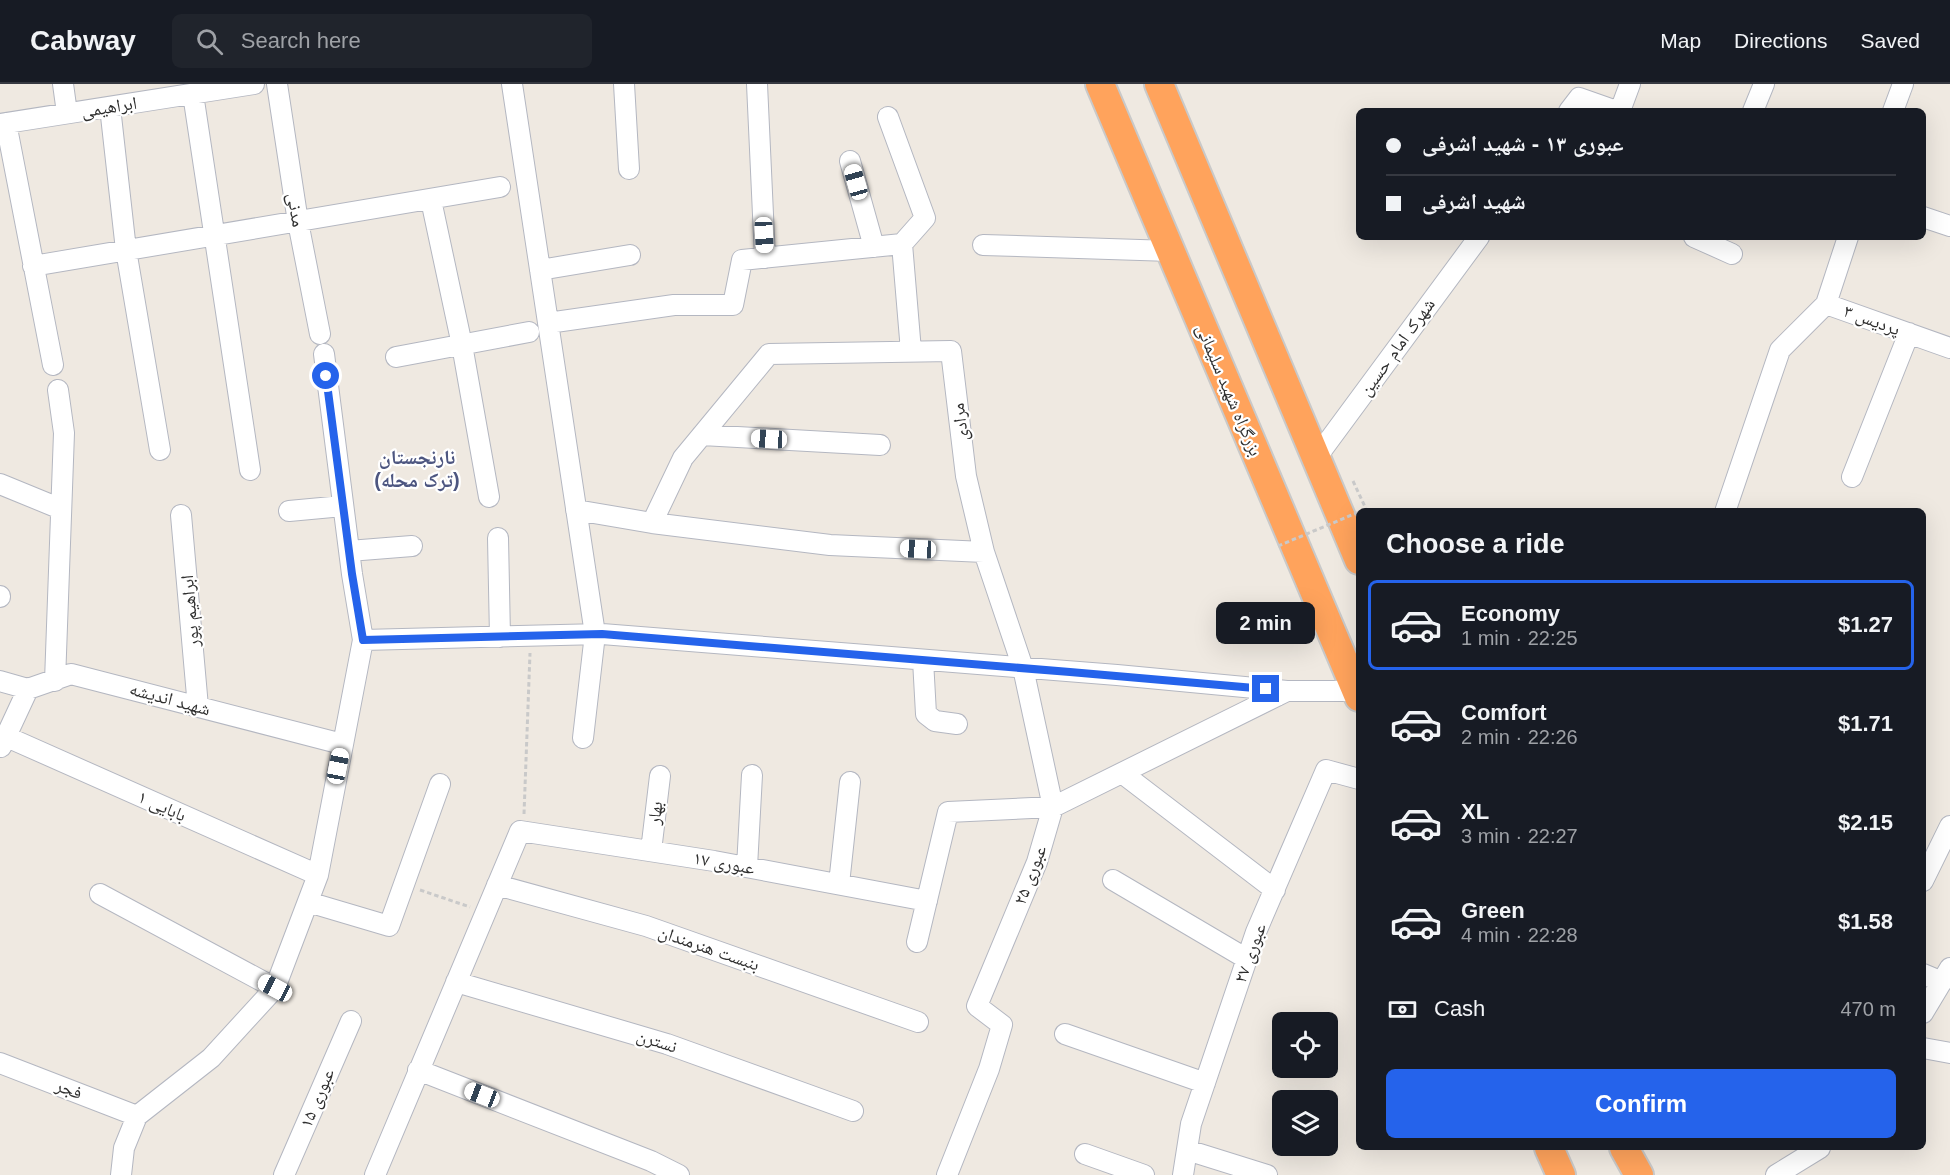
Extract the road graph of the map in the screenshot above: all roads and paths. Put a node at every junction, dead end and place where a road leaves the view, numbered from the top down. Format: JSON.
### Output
{"nodes":[{"id":1,"x":63,"y":84,"type":"edge"},
{"id":2,"x":250,"y":84,"type":"edge"},
{"id":3,"x":277,"y":84,"type":"edge"},
{"id":4,"x":512,"y":84,"type":"edge"},
{"id":5,"x":624,"y":84,"type":"edge"},
{"id":6,"x":757,"y":84,"type":"edge"},
{"id":7,"x":1100,"y":84,"type":"edge"},
{"id":8,"x":1159,"y":84,"type":"edge"},
{"id":9,"x":1630,"y":84,"type":"edge"},
{"id":10,"x":1764,"y":84,"type":"edge"},
{"id":11,"x":1903,"y":84,"type":"edge"},
{"id":12,"x":193,"y":94,"type":"junction"},
{"id":13,"x":1576,"y":98,"type":"edge"},
{"id":14,"x":110,"y":106,"type":"junction"},
{"id":15,"x":1608,"y":108,"type":"edge"},
{"id":16,"x":1619,"y":108,"type":"edge"},
{"id":17,"x":1754,"y":108,"type":"edge"},
{"id":18,"x":1894,"y":108,"type":"edge"},
{"id":19,"x":67,"y":113,"type":"junction"},
{"id":20,"x":888,"y":117,"type":"dead end"},
{"id":21,"x":3,"y":123,"type":"edge"},
{"id":22,"x":850,"y":161,"type":"dead end"},
{"id":23,"x":629,"y":169,"type":"dead end"},
{"id":24,"x":500,"y":188,"type":"dead end"},
{"id":25,"x":431,"y":200,"type":"junction"},
{"id":26,"x":1926,"y":218,"type":"edge"},
{"id":27,"x":298,"y":222,"type":"junction"},
{"id":28,"x":1950,"y":226,"type":"edge"},
{"id":29,"x":216,"y":236,"type":"junction"},
{"id":30,"x":1477,"y":240,"type":"edge"},
{"id":31,"x":1701,"y":240,"type":"edge"},
{"id":32,"x":1847,"y":240,"type":"edge"},
{"id":33,"x":902,"y":244,"type":"junction"},
{"id":34,"x":983,"y":245,"type":"dead end"},
{"id":35,"x":874,"y":247,"type":"junction"},
{"id":36,"x":126,"y":250,"type":"junction"},
{"id":37,"x":1171,"y":251,"type":"junction"},
{"id":38,"x":1732,"y":254,"type":"dead end"},
{"id":39,"x":630,"y":255,"type":"dead end"},
{"id":40,"x":765,"y":258,"type":"junction"},
{"id":41,"x":33,"y":266,"type":"junction"},
{"id":42,"x":540,"y":270,"type":"junction"},
{"id":43,"x":1826,"y":304,"type":"junction"},
{"id":44,"x":548,"y":323,"type":"junction"},
{"id":45,"x":529,"y":332,"type":"dead end"},
{"id":46,"x":1909,"y":333,"type":"junction"},
{"id":47,"x":320,"y":334,"type":"dead end"},
{"id":48,"x":462,"y":345,"type":"junction"},
{"id":49,"x":1950,"y":348,"type":"edge"},
{"id":50,"x":910,"y":351,"type":"junction"},
{"id":51,"x":324,"y":354,"type":"dead end"},
{"id":52,"x":396,"y":357,"type":"dead end"},
{"id":53,"x":53,"y":365,"type":"dead end"},
{"id":54,"x":57,"y":390,"type":"dead end"},
{"id":55,"x":702,"y":435,"type":"junction"},
{"id":56,"x":880,"y":445,"type":"dead end"},
{"id":57,"x":160,"y":450,"type":"dead end"},
{"id":58,"x":1316,"y":458,"type":"junction"},
{"id":59,"x":250,"y":470,"type":"dead end"},
{"id":60,"x":1852,"y":477,"type":"dead end"},
{"id":61,"x":1353,"y":482,"type":"dead end"},
{"id":62,"x":0,"y":484,"type":"edge"},
{"id":63,"x":489,"y":497,"type":"dead end"},
{"id":64,"x":343,"y":506,"type":"junction"},
{"id":65,"x":1366,"y":508,"type":"edge"},
{"id":66,"x":1726,"y":508,"type":"edge"},
{"id":67,"x":61,"y":509,"type":"junction"},
{"id":68,"x":576,"y":510,"type":"junction"},
{"id":69,"x":289,"y":511,"type":"dead end"},
{"id":70,"x":1356,"y":513,"type":"edge"},
{"id":71,"x":182,"y":515,"type":"dead end"},
{"id":72,"x":652,"y":523,"type":"junction"},
{"id":73,"x":498,"y":538,"type":"dead end"},
{"id":74,"x":412,"y":546,"type":"dead end"},
{"id":75,"x":1278,"y":546,"type":"dead end"},
{"id":76,"x":349,"y":550,"type":"junction"},
{"id":77,"x":984,"y":552,"type":"junction"},
{"id":78,"x":1356,"y":553,"type":"edge"},
{"id":79,"x":595,"y":634,"type":"junction"},
{"id":80,"x":531,"y":636,"type":"junction"},
{"id":81,"x":500,"y":637,"type":"junction"},
{"id":82,"x":363,"y":640,"type":"junction"},
{"id":83,"x":922,"y":660,"type":"junction"},
{"id":84,"x":1023,"y":668,"type":"junction"},
{"id":85,"x":0,"y":681,"type":"edge"},
{"id":86,"x":55,"y":681,"type":"junction"},
{"id":87,"x":28,"y":689,"type":"junction"},
{"id":88,"x":1356,"y":689,"type":"edge"},
{"id":89,"x":1287,"y":691,"type":"junction"},
{"id":90,"x":1356,"y":694,"type":"edge"},
{"id":91,"x":198,"y":707,"type":"junction"},
{"id":92,"x":957,"y":724,"type":"dead end"},
{"id":93,"x":583,"y":738,"type":"dead end"},
{"id":94,"x":3,"y":742,"type":"edge"},
{"id":95,"x":342,"y":744,"type":"junction"},
{"id":96,"x":1122,"y":773,"type":"junction"},
{"id":97,"x":660,"y":776,"type":"dead end"},
{"id":98,"x":752,"y":776,"type":"dead end"},
{"id":99,"x":1356,"y":778,"type":"edge"},
{"id":100,"x":850,"y":782,"type":"dead end"},
{"id":101,"x":440,"y":784,"type":"dead end"},
{"id":102,"x":1053,"y":807,"type":"junction"},
{"id":103,"x":1950,"y":826,"type":"edge"},
{"id":104,"x":520,"y":831,"type":"junction"},
{"id":105,"x":651,"y":851,"type":"junction"},
{"id":106,"x":747,"y":867,"type":"junction"},
{"id":107,"x":318,"y":875,"type":"junction"},
{"id":108,"x":1926,"y":875,"type":"edge"},
{"id":109,"x":1113,"y":880,"type":"dead end"},
{"id":110,"x":839,"y":884,"type":"junction"},
{"id":111,"x":404,"y":885,"type":"junction"},
{"id":112,"x":497,"y":885,"type":"junction"},
{"id":113,"x":1275,"y":890,"type":"junction"},
{"id":114,"x":100,"y":894,"type":"dead end"},
{"id":115,"x":927,"y":901,"type":"junction"},
{"id":116,"x":308,"y":902,"type":"junction"},
{"id":117,"x":485,"y":912,"type":"junction"},
{"id":118,"x":917,"y":942,"type":"dead end"},
{"id":119,"x":1247,"y":959,"type":"junction"},
{"id":120,"x":1926,"y":974,"type":"edge"},
{"id":121,"x":1946,"y":975,"type":"edge"},
{"id":122,"x":456,"y":982,"type":"junction"},
{"id":123,"x":275,"y":988,"type":"junction"},
{"id":124,"x":1926,"y":1008,"type":"edge"},
{"id":125,"x":351,"y":1021,"type":"dead end"},
{"id":126,"x":918,"y":1022,"type":"dead end"},
{"id":127,"x":1065,"y":1034,"type":"dead end"},
{"id":128,"x":1926,"y":1049,"type":"edge"},
{"id":129,"x":1950,"y":1053,"type":"edge"},
{"id":130,"x":0,"y":1063,"type":"edge"},
{"id":131,"x":418,"y":1070,"type":"junction"},
{"id":132,"x":1205,"y":1083,"type":"junction"},
{"id":133,"x":853,"y":1111,"type":"dead end"},
{"id":134,"x":138,"y":1116,"type":"junction"},
{"id":135,"x":1187,"y":1150,"type":"junction"},
{"id":136,"x":1550,"y":1150,"type":"edge"},
{"id":137,"x":1817,"y":1150,"type":"edge"},
{"id":138,"x":1085,"y":1154,"type":"dead end"},
{"id":139,"x":121,"y":1175,"type":"edge"},
{"id":140,"x":284,"y":1175,"type":"edge"},
{"id":141,"x":375,"y":1175,"type":"edge"},
{"id":142,"x":679,"y":1175,"type":"edge"},
{"id":143,"x":947,"y":1175,"type":"edge"},
{"id":144,"x":1144,"y":1175,"type":"edge"},
{"id":145,"x":1183,"y":1175,"type":"edge"},
{"id":146,"x":1267,"y":1175,"type":"edge"},
{"id":147,"x":1561,"y":1175,"type":"edge"},
{"id":148,"x":1776,"y":1175,"type":"edge"}],
"edges":[{"from":1,"to":19,"type":"street"},
{"from":2,"to":12,"type":"street","name":"ابراهیمی"},
{"from":3,"to":27,"type":"street","name":"مدنی"},
{"from":4,"to":42,"type":"street"},
{"from":5,"to":23,"type":"street"},
{"from":6,"to":40,"type":"street"},
{"from":7,"to":37,"type":"highway","name":"بزرگراه شهید سلیمانی"},
{"from":8,"to":58,"type":"highway"},
{"from":9,"to":16,"type":"street"},
{"from":10,"to":17,"type":"street"},
{"from":11,"to":18,"type":"street"},
{"from":12,"to":14,"type":"street","name":"ابراهیمی"},
{"from":12,"to":29,"type":"street"},
{"from":13,"to":15,"type":"street"},
{"from":14,"to":19,"type":"street","name":"ابراهیمی"},
{"from":14,"to":36,"type":"street"},
{"from":19,"to":21,"type":"street","name":"ابراهیمی"},
{"from":20,"to":33,"type":"street"},
{"from":21,"to":41,"type":"street"},
{"from":22,"to":35,"type":"street"},
{"from":24,"to":25,"type":"street"},
{"from":25,"to":27,"type":"street"},
{"from":25,"to":48,"type":"street"},
{"from":26,"to":28,"type":"street"},
{"from":27,"to":29,"type":"street"},
{"from":27,"to":47,"type":"street","name":"مدنی"},
{"from":29,"to":36,"type":"street"},
{"from":29,"to":59,"type":"street"},
{"from":30,"to":58,"type":"street","name":"شهرک امام حسین"},
{"from":31,"to":38,"type":"street"},
{"from":32,"to":43,"type":"street","name":"پردیس ۳"},
{"from":33,"to":35,"type":"street"},
{"from":33,"to":50,"type":"street"},
{"from":34,"to":37,"type":"street"},
{"from":35,"to":40,"type":"street"},
{"from":36,"to":41,"type":"street"},
{"from":36,"to":57,"type":"street"},
{"from":37,"to":88,"type":"highway","name":"بزرگراه شهید سلیمانی"},
{"from":39,"to":42,"type":"street"},
{"from":40,"to":44,"type":"street"},
{"from":41,"to":53,"type":"street"},
{"from":42,"to":44,"type":"street"},
{"from":43,"to":46,"type":"street","name":"پردیس ۳"},
{"from":43,"to":66,"type":"street"},
{"from":44,"to":68,"type":"street"},
{"from":45,"to":48,"type":"street"},
{"from":46,"to":49,"type":"street","name":"پردیس ۳"},
{"from":46,"to":60,"type":"street"},
{"from":48,"to":52,"type":"street"},
{"from":48,"to":63,"type":"street"},
{"from":50,"to":55,"type":"street","name":"مرادی"},
{"from":50,"to":77,"type":"street","name":"مرادی"},
{"from":51,"to":64,"type":"street"},
{"from":54,"to":67,"type":"street"},
{"from":55,"to":56,"type":"street"},
{"from":55,"to":72,"type":"street"},
{"from":58,"to":78,"type":"highway"},
{"from":61,"to":65,"type":"path"},
{"from":62,"to":67,"type":"street"},
{"from":64,"to":69,"type":"street"},
{"from":64,"to":76,"type":"street"},
{"from":67,"to":86,"type":"street"},
{"from":68,"to":72,"type":"street"},
{"from":68,"to":79,"type":"street"},
{"from":70,"to":75,"type":"path","bridge":true},
{"from":71,"to":91,"type":"street","name":"ابراهیم پور"},
{"from":72,"to":77,"type":"street"},
{"from":73,"to":81,"type":"street"},
{"from":74,"to":76,"type":"street"},
{"from":76,"to":82,"type":"street"},
{"from":77,"to":84,"type":"street","name":"مرادی"},
{"from":79,"to":80,"type":"street"},
{"from":79,"to":83,"type":"street"},
{"from":79,"to":93,"type":"street"},
{"from":80,"to":81,"type":"street"},
{"from":80,"to":104,"type":"path"},
{"from":81,"to":82,"type":"street"},
{"from":82,"to":95,"type":"street"},
{"from":83,"to":84,"type":"street"},
{"from":83,"to":92,"type":"street"},
{"from":84,"to":89,"type":"street"},
{"from":84,"to":102,"type":"street","name":"مرادی"},
{"from":85,"to":87,"type":"street"},
{"from":86,"to":87,"type":"street","name":"شهید اندیشه"},
{"from":86,"to":91,"type":"street","name":"شهید اندیشه"},
{"from":87,"to":94,"type":"street"},
{"from":89,"to":90,"type":"street"},
{"from":89,"to":96,"type":"street"},
{"from":91,"to":95,"type":"street","name":"شهید اندیشه"},
{"from":94,"to":107,"type":"street","name":"بابایی ۱"},
{"from":95,"to":107,"type":"street"},
{"from":96,"to":102,"type":"street"},
{"from":96,"to":113,"type":"street"},
{"from":97,"to":105,"type":"street","name":"بهار"},
{"from":98,"to":106,"type":"street"},
{"from":99,"to":113,"type":"street","name":"عبوری ۲۷"},
{"from":100,"to":110,"type":"street"},
{"from":101,"to":111,"type":"street"},
{"from":102,"to":115,"type":"street"},
{"from":102,"to":143,"type":"street","name":"عبوری ۲۵"},
{"from":103,"to":108,"type":"street"},
{"from":104,"to":105,"type":"street","name":"عبوری ۱۷"},
{"from":104,"to":112,"type":"street"},
{"from":105,"to":106,"type":"street","name":"عبوری ۱۷"},
{"from":106,"to":110,"type":"street","name":"عبوری ۱۷"},
{"from":107,"to":116,"type":"street"},
{"from":109,"to":119,"type":"street"},
{"from":110,"to":115,"type":"street","name":"عبوری ۱۷"},
{"from":111,"to":116,"type":"street"},
{"from":111,"to":117,"type":"path"},
{"from":112,"to":117,"type":"street"},
{"from":112,"to":126,"type":"street","name":"بنبست هنرمندان"},
{"from":113,"to":119,"type":"street","name":"عبوری ۲۷"},
{"from":114,"to":123,"type":"street"},
{"from":115,"to":118,"type":"street"},
{"from":116,"to":123,"type":"street"},
{"from":117,"to":122,"type":"street"},
{"from":119,"to":132,"type":"street","name":"عبوری ۲۷"},
{"from":120,"to":121,"type":"street"},
{"from":121,"to":124,"type":"street"},
{"from":122,"to":131,"type":"street"},
{"from":122,"to":133,"type":"street","name":"نسترن"},
{"from":123,"to":134,"type":"street"},
{"from":125,"to":140,"type":"street","name":"عبوری ۱۵"},
{"from":127,"to":132,"type":"street"},
{"from":128,"to":129,"type":"street"},
{"from":130,"to":134,"type":"street","name":"فجر"},
{"from":131,"to":141,"type":"street"},
{"from":131,"to":142,"type":"street"},
{"from":132,"to":135,"type":"street","name":"عبوری ۲۷"},
{"from":134,"to":139,"type":"street"},
{"from":135,"to":145,"type":"street","name":"عبوری ۲۷"},
{"from":135,"to":146,"type":"street"},
{"from":136,"to":147,"type":"highway"},
{"from":137,"to":148,"type":"street"},
{"from":138,"to":144,"type":"street"}]}
